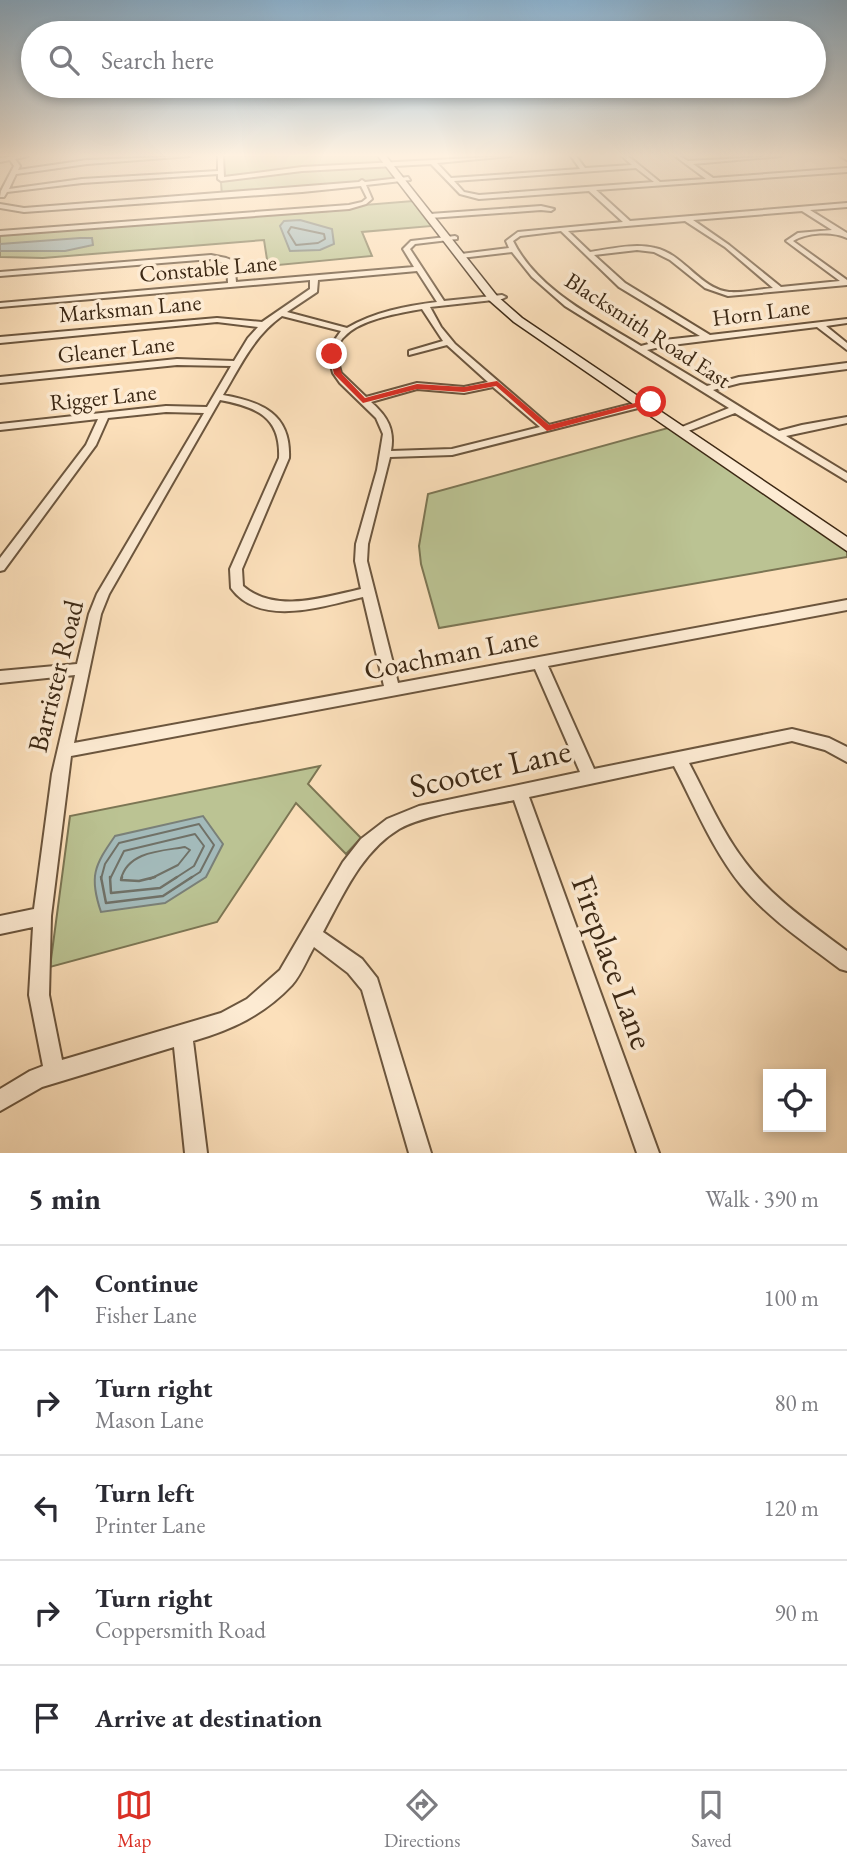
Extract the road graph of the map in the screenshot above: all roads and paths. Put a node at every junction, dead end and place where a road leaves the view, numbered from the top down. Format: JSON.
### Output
{"nodes":[{"id":1,"x":169,"y":210,"type":"edge"},
{"id":2,"x":308,"y":210,"type":"edge"},
{"id":3,"x":429,"y":210,"type":"edge"},
{"id":4,"x":517,"y":210,"type":"edge"},
{"id":5,"x":613,"y":210,"type":"edge"},
{"id":6,"x":795,"y":210,"type":"edge"},
{"id":7,"x":805,"y":210,"type":"edge"},
{"id":8,"x":434,"y":216,"type":"junction"},
{"id":9,"x":687,"y":219,"type":"junction"},
{"id":10,"x":168,"y":221,"type":"junction"},
{"id":11,"x":628,"y":223,"type":"junction"},
{"id":12,"x":562,"y":229,"type":"junction"},
{"id":13,"x":0,"y":233,"type":"edge"},
{"id":14,"x":843,"y":234,"type":"edge"},
{"id":15,"x":450,"y":238,"type":"junction"},
{"id":16,"x":513,"y":250,"type":"junction"},
{"id":17,"x":131,"y":251,"type":"dead end"},
{"id":18,"x":588,"y":254,"type":"junction"},
{"id":19,"x":465,"y":256,"type":"junction"},
{"id":20,"x":130,"y":264,"type":"junction"},
{"id":21,"x":418,"y":269,"type":"junction"},
{"id":22,"x":0,"y":274,"type":"edge"},
{"id":23,"x":314,"y":278,"type":"junction"},
{"id":24,"x":847,"y":283,"type":"edge"},
{"id":25,"x":232,"y":285,"type":"junction"},
{"id":26,"x":780,"y":290,"type":"junction"},
{"id":27,"x":498,"y":297,"type":"junction"},
{"id":28,"x":442,"y":304,"type":"junction"},
{"id":29,"x":0,"y":305,"type":"edge"},
{"id":30,"x":425,"y":306,"type":"junction"},
{"id":31,"x":279,"y":313,"type":"junction"},
{"id":32,"x":847,"y":321,"type":"edge"},
{"id":33,"x":818,"y":324,"type":"junction"},
{"id":34,"x":264,"y":325,"type":"junction"},
{"id":35,"x":346,"y":330,"type":"junction"},
{"id":36,"x":707,"y":337,"type":"junction"},
{"id":37,"x":0,"y":340,"type":"edge"},
{"id":38,"x":449,"y":342,"type":"junction"},
{"id":39,"x":847,"y":347,"type":"edge"},
{"id":40,"x":639,"y":349,"type":"junction"},
{"id":41,"x":412,"y":353,"type":"dead end"},
{"id":42,"x":236,"y":364,"type":"junction"},
{"id":43,"x":847,"y":366,"type":"edge"},
{"id":44,"x":0,"y":380,"type":"edge"},
{"id":45,"x":497,"y":383,"type":"junction"},
{"id":46,"x":704,"y":390,"type":"junction"},
{"id":47,"x":218,"y":397,"type":"junction"},
{"id":48,"x":363,"y":401,"type":"junction"},
{"id":49,"x":646,"y":403,"type":"junction"},
{"id":50,"x":736,"y":409,"type":"junction"},
{"id":51,"x":210,"y":410,"type":"junction"},
{"id":52,"x":104,"y":416,"type":"junction"},
{"id":53,"x":847,"y":420,"type":"edge"},
{"id":54,"x":0,"y":427,"type":"edge"},
{"id":55,"x":547,"y":428,"type":"junction"},
{"id":56,"x":684,"y":429,"type":"junction"},
{"id":57,"x":778,"y":436,"type":"junction"},
{"id":58,"x":385,"y":454,"type":"junction"},
{"id":59,"x":847,"y":478,"type":"edge"},
{"id":60,"x":847,"y":534,"type":"edge"},
{"id":61,"x":847,"y":545,"type":"edge"},
{"id":62,"x":0,"y":567,"type":"edge"},
{"id":63,"x":367,"y":592,"type":"junction"},
{"id":64,"x":847,"y":604,"type":"edge"},
{"id":65,"x":539,"y":661,"type":"junction"},
{"id":66,"x":82,"y":669,"type":"junction"},
{"id":67,"x":0,"y":677,"type":"edge"},
{"id":68,"x":392,"y":689,"type":"junction"},
{"id":69,"x":64,"y":751,"type":"junction"},
{"id":70,"x":847,"y":755,"type":"edge"},
{"id":71,"x":678,"y":758,"type":"junction"},
{"id":72,"x":590,"y":777,"type":"junction"},
{"id":73,"x":519,"y":792,"type":"junction"},
{"id":74,"x":42,"y":916,"type":"junction"},
{"id":75,"x":0,"y":925,"type":"edge"},
{"id":76,"x":311,"y":934,"type":"junction"},
{"id":77,"x":847,"y":962,"type":"edge"},
{"id":78,"x":182,"y":1034,"type":"junction"},
{"id":79,"x":54,"y":1072,"type":"junction"},
{"id":80,"x":0,"y":1101,"type":"edge"},
{"id":81,"x":196,"y":1153,"type":"edge"},
{"id":82,"x":420,"y":1153,"type":"edge"},
{"id":83,"x":648,"y":1153,"type":"edge"}],
"edges":[{"from":1,"to":10,"type":"street"},
{"from":2,"to":10,"type":"street"},
{"from":3,"to":8,"type":"main road"},
{"from":4,"to":8,"type":"street"},
{"from":5,"to":11,"type":"street"},
{"from":6,"to":9,"type":"street"},
{"from":7,"to":14,"type":"street"},
{"from":8,"to":15,"type":"main road"},
{"from":9,"to":11,"type":"street"},
{"from":9,"to":26,"type":"street"},
{"from":10,"to":13,"type":"street"},
{"from":11,"to":12,"type":"street"},
{"from":12,"to":16,"type":"street"},
{"from":12,"to":18,"type":"street"},
{"from":14,"to":24,"type":"street"},
{"from":15,"to":19,"type":"main road"},
{"from":15,"to":21,"type":"street"},
{"from":16,"to":19,"type":"street"},
{"from":16,"to":40,"type":"street","name":"Blacksmith Road East"},
{"from":17,"to":20,"type":"street"},
{"from":18,"to":26,"type":"street"},
{"from":18,"to":36,"type":"street"},
{"from":19,"to":27,"type":"main road"},
{"from":20,"to":22,"type":"street"},
{"from":20,"to":25,"type":"street"},
{"from":21,"to":23,"type":"street","name":"Constable Lane"},
{"from":21,"to":28,"type":"street"},
{"from":23,"to":25,"type":"street","name":"Constable Lane"},
{"from":23,"to":31,"type":"street","name":"Barrister Road"},
{"from":24,"to":26,"type":"street"},
{"from":25,"to":29,"type":"street","name":"Constable Lane"},
{"from":27,"to":28,"type":"street"},
{"from":27,"to":49,"type":"main road"},
{"from":28,"to":30,"type":"street"},
{"from":30,"to":35,"type":"street"},
{"from":30,"to":38,"type":"street"},
{"from":31,"to":34,"type":"street","name":"Barrister Road"},
{"from":31,"to":35,"type":"street"},
{"from":32,"to":33,"type":"street","name":"Horn Lane"},
{"from":33,"to":36,"type":"street","name":"Horn Lane"},
{"from":33,"to":39,"type":"street"},
{"from":34,"to":37,"type":"street","name":"Marksman Lane"},
{"from":34,"to":42,"type":"street","name":"Barrister Road"},
{"from":35,"to":48,"type":"street"},
{"from":36,"to":40,"type":"street","name":"Horn Lane"},
{"from":38,"to":41,"type":"street"},
{"from":38,"to":45,"type":"street"},
{"from":40,"to":46,"type":"street","name":"Blacksmith Road East"},
{"from":42,"to":44,"type":"street","name":"Gleaner Lane"},
{"from":42,"to":47,"type":"street","name":"Barrister Road"},
{"from":43,"to":46,"type":"street"},
{"from":45,"to":48,"type":"street"},
{"from":45,"to":55,"type":"street"},
{"from":46,"to":50,"type":"street","name":"Blacksmith Road East"},
{"from":47,"to":51,"type":"street","name":"Barrister Road"},
{"from":47,"to":63,"type":"street"},
{"from":48,"to":58,"type":"street"},
{"from":49,"to":55,"type":"street"},
{"from":49,"to":56,"type":"main road"},
{"from":50,"to":56,"type":"street"},
{"from":50,"to":57,"type":"street","name":"Blacksmith Road East"},
{"from":51,"to":52,"type":"street","name":"Rigger Lane"},
{"from":51,"to":66,"type":"street","name":"Barrister Road"},
{"from":52,"to":54,"type":"street","name":"Rigger Lane"},
{"from":52,"to":62,"type":"street"},
{"from":53,"to":57,"type":"street"},
{"from":55,"to":58,"type":"street"},
{"from":56,"to":60,"type":"main road"},
{"from":56,"to":61,"type":"main road"},
{"from":57,"to":59,"type":"street","name":"Blacksmith Road East"},
{"from":58,"to":63,"type":"street"},
{"from":63,"to":68,"type":"street"},
{"from":64,"to":65,"type":"street","name":"Coachman Lane"},
{"from":65,"to":68,"type":"street","name":"Coachman Lane"},
{"from":65,"to":72,"type":"street"},
{"from":66,"to":67,"type":"street"},
{"from":66,"to":69,"type":"street","name":"Barrister Road"},
{"from":68,"to":69,"type":"street","name":"Coachman Lane"},
{"from":69,"to":74,"type":"street","name":"Barrister Road"},
{"from":70,"to":71,"type":"street","name":"Scooter Lane"},
{"from":71,"to":72,"type":"street","name":"Scooter Lane"},
{"from":71,"to":77,"type":"street"},
{"from":72,"to":73,"type":"street","name":"Scooter Lane"},
{"from":73,"to":76,"type":"street","name":"Scooter Lane"},
{"from":73,"to":83,"type":"street","name":"Fireplace Lane"},
{"from":74,"to":75,"type":"street"},
{"from":74,"to":79,"type":"street","name":"Barrister Road"},
{"from":76,"to":78,"type":"street","name":"Scooter Lane"},
{"from":76,"to":82,"type":"street"},
{"from":78,"to":79,"type":"street","name":"Scooter Lane"},
{"from":78,"to":81,"type":"street"},
{"from":79,"to":80,"type":"street","name":"Scooter Lane"}]}
